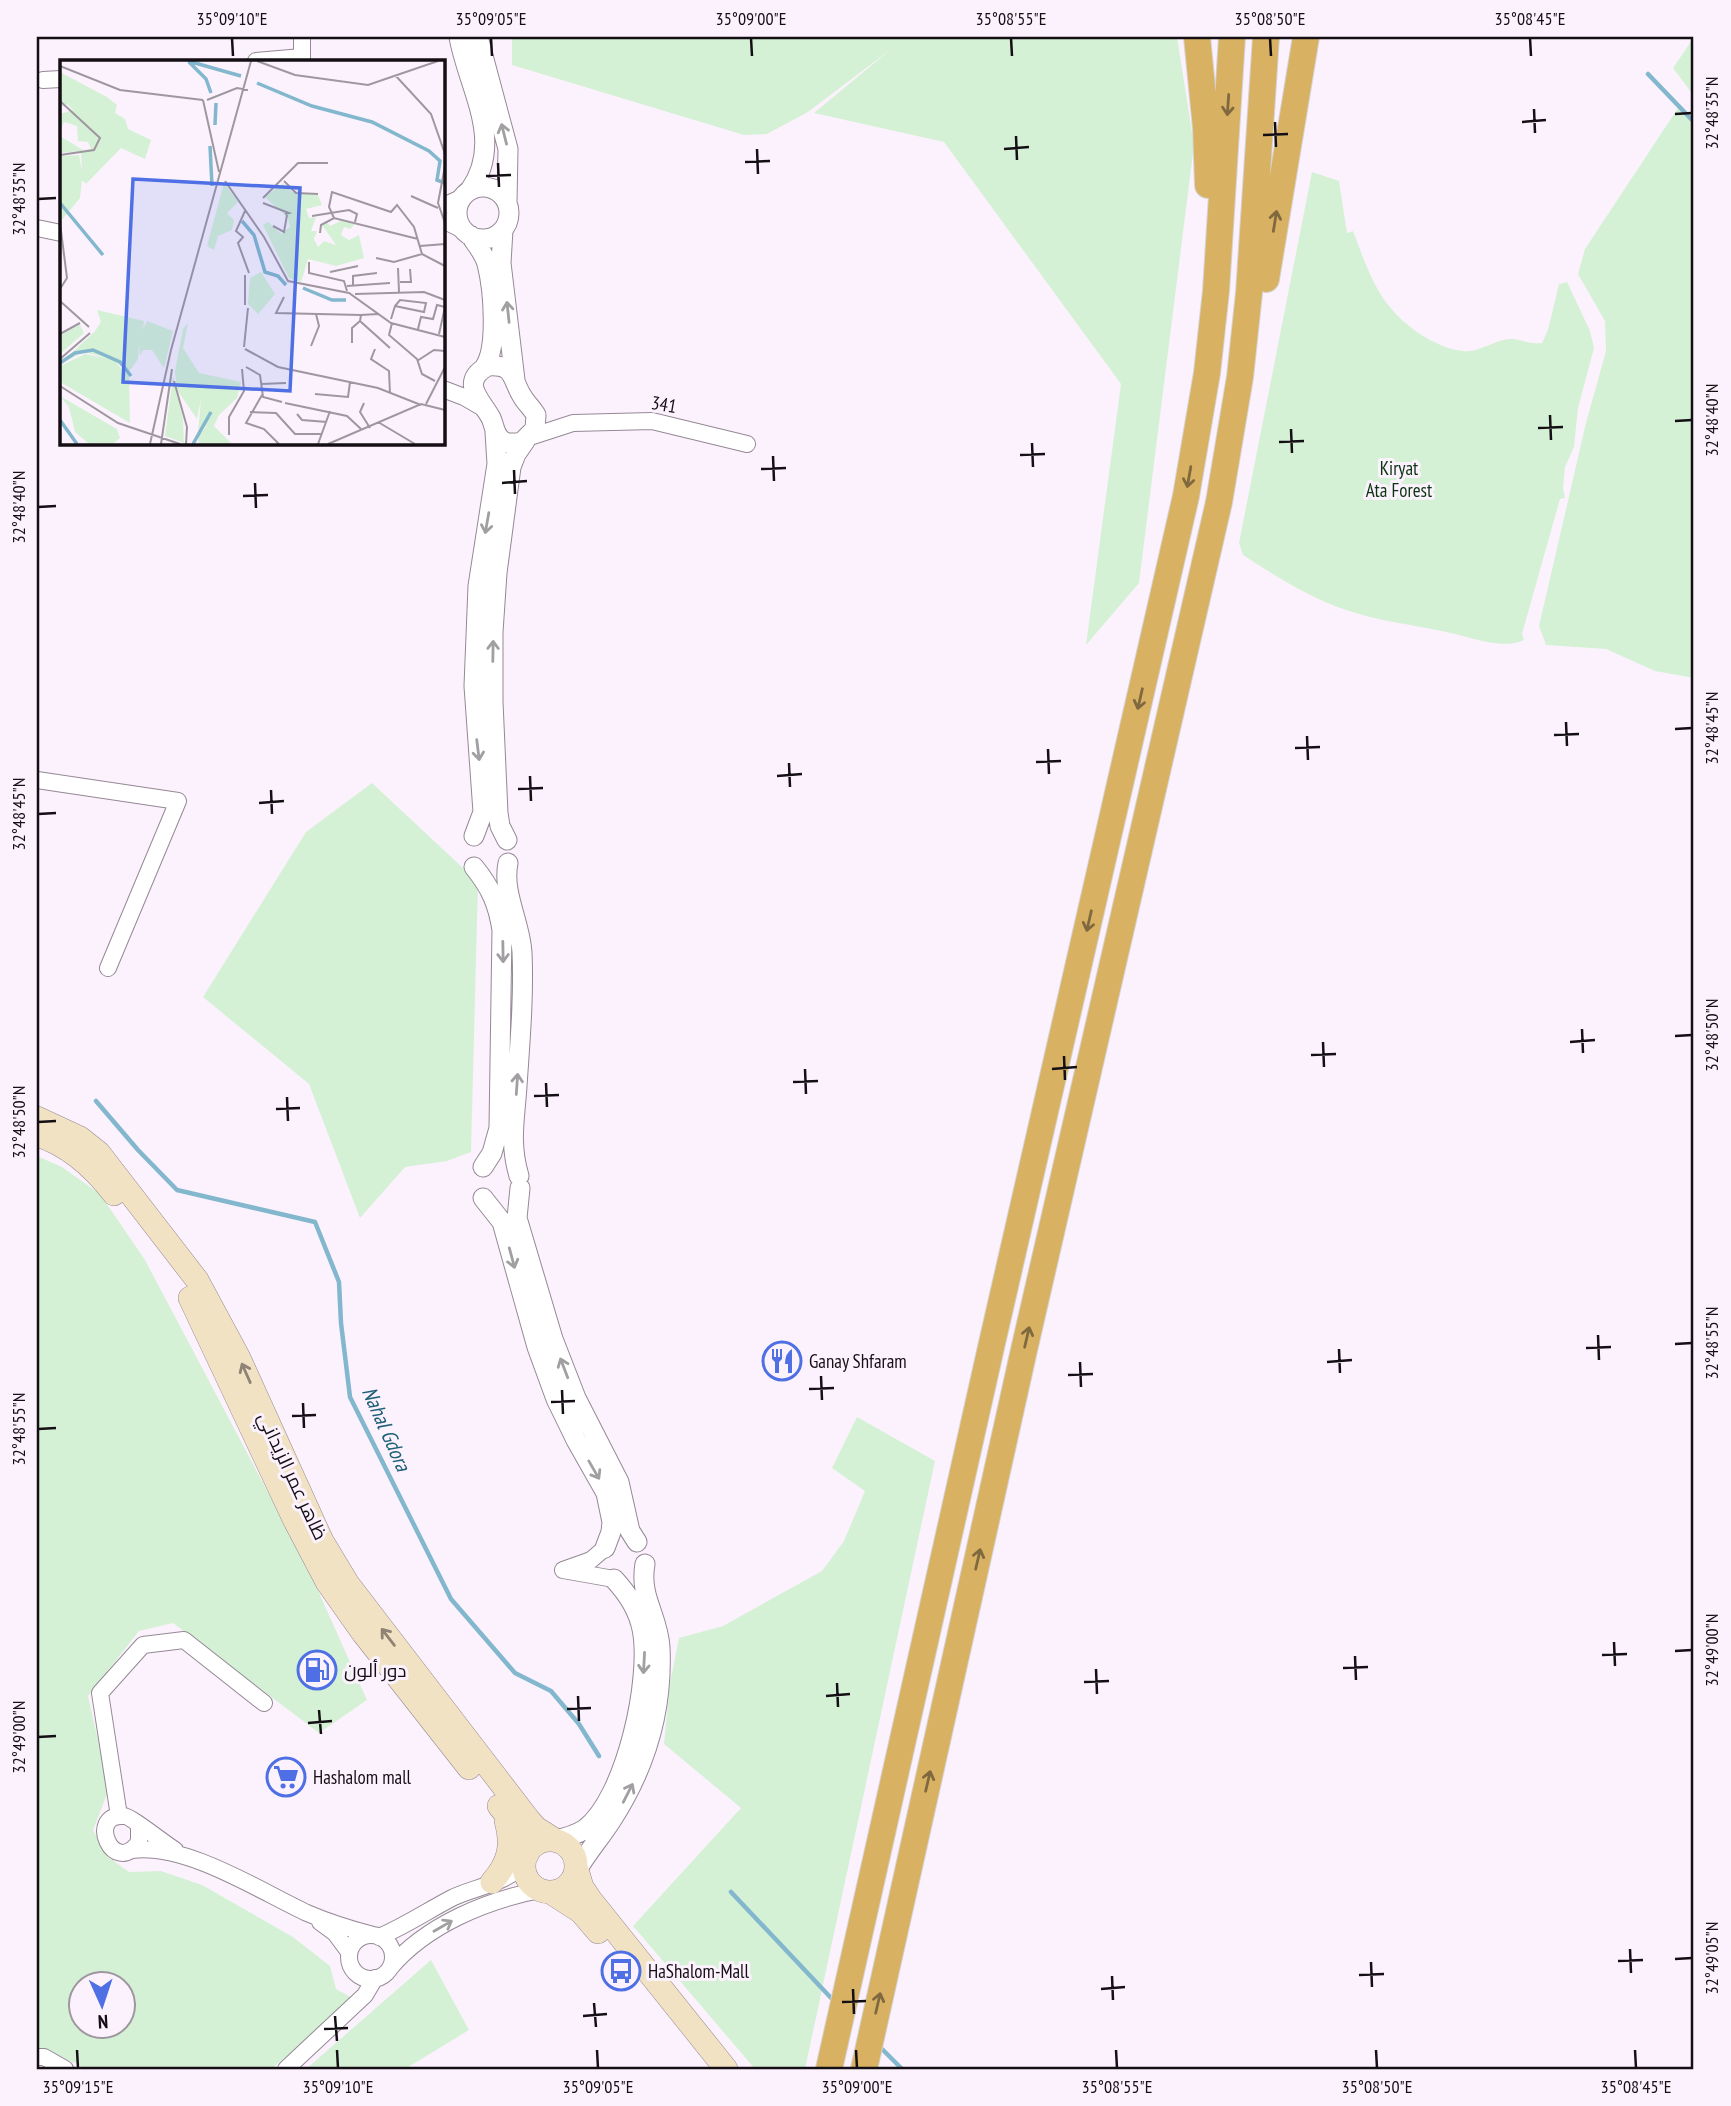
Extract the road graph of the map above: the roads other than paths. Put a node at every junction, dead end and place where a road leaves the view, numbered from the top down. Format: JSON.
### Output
{"nodes":[{"id":1,"x":302,"y":37,"type":"edge"},
{"id":2,"x":459,"y":37,"type":"edge"},
{"id":3,"x":478,"y":37,"type":"edge"},
{"id":4,"x":1196,"y":37,"type":"edge"},
{"id":5,"x":1232,"y":37,"type":"edge"},
{"id":6,"x":1266,"y":37,"type":"edge"},
{"id":7,"x":1306,"y":37,"type":"edge"},
{"id":8,"x":302,"y":59,"type":"edge"},
{"id":9,"x":279,"y":60,"type":"edge"},
{"id":10,"x":60,"y":79,"type":"edge"},
{"id":11,"x":43,"y":80,"type":"dead end"},
{"id":12,"x":458,"y":198,"type":"edge"},
{"id":13,"x":507,"y":202,"type":"junction"},
{"id":14,"x":444,"y":221,"type":"edge"},
{"id":15,"x":37,"y":228,"type":"edge"},
{"id":16,"x":503,"y":230,"type":"junction"},
{"id":17,"x":60,"y":233,"type":"edge"},
{"id":18,"x":467,"y":233,"type":"junction"},
{"id":19,"x":480,"y":373,"type":"junction"},
{"id":20,"x":515,"y":380,"type":"junction"},
{"id":21,"x":444,"y":384,"type":"edge"},
{"id":22,"x":444,"y":389,"type":"edge"},
{"id":23,"x":530,"y":406,"type":"junction"},
{"id":24,"x":483,"y":408,"type":"junction"},
{"id":25,"x":573,"y":424,"type":"junction"},
{"id":26,"x":495,"y":432,"type":"junction"},
{"id":27,"x":1198,"y":432,"type":"junction"},
{"id":28,"x":527,"y":439,"type":"junction"},
{"id":29,"x":747,"y":444,"type":"dead end"},
{"id":30,"x":1208,"y":552,"type":"junction"},
{"id":31,"x":37,"y":780,"type":"edge"},
{"id":32,"x":474,"y":836,"type":"junction"},
{"id":33,"x":507,"y":840,"type":"junction"},
{"id":34,"x":508,"y":863,"type":"junction"},
{"id":35,"x":474,"y":867,"type":"junction"},
{"id":36,"x":108,"y":968,"type":"dead end"},
{"id":37,"x":37,"y":1118,"type":"edge"},
{"id":38,"x":37,"y":1135,"type":"edge"},
{"id":39,"x":483,"y":1167,"type":"junction"},
{"id":40,"x":519,"y":1182,"type":"junction"},
{"id":41,"x":483,"y":1198,"type":"junction"},
{"id":42,"x":637,"y":1542,"type":"junction"},
{"id":43,"x":605,"y":1548,"type":"junction"},
{"id":44,"x":645,"y":1564,"type":"junction"},
{"id":45,"x":614,"y":1579,"type":"junction"},
{"id":46,"x":264,"y":1703,"type":"dead end"},
{"id":47,"x":503,"y":1811,"type":"junction"},
{"id":48,"x":119,"y":1816,"type":"junction"},
{"id":49,"x":139,"y":1825,"type":"junction"},
{"id":50,"x":555,"y":1840,"type":"junction"},
{"id":51,"x":132,"y":1850,"type":"junction"},
{"id":52,"x":185,"y":1856,"type":"junction"},
{"id":53,"x":525,"y":1858,"type":"junction"},
{"id":54,"x":577,"y":1870,"type":"junction"},
{"id":55,"x":492,"y":1882,"type":"junction"},
{"id":56,"x":545,"y":1891,"type":"junction"},
{"id":57,"x":310,"y":1914,"type":"junction"},
{"id":58,"x":376,"y":1936,"type":"junction"},
{"id":59,"x":349,"y":1952,"type":"junction"},
{"id":60,"x":390,"y":1968,"type":"junction"},
{"id":61,"x":375,"y":1978,"type":"junction"},
{"id":62,"x":37,"y":2057,"type":"edge"},
{"id":63,"x":722,"y":2064,"type":"edge"},
{"id":64,"x":65,"y":2069,"type":"edge"},
{"id":65,"x":286,"y":2069,"type":"edge"},
{"id":66,"x":829,"y":2069,"type":"edge"},
{"id":67,"x":864,"y":2069,"type":"edge"}],
"edges":[{"from":1,"to":8,"type":"street"},
{"from":2,"to":12,"type":"street"},
{"from":13,"to":3,"type":"street","one_way":true},
{"from":4,"to":27,"type":"highway"},
{"from":5,"to":27,"type":"highway","one_way":true},
{"from":6,"to":30,"type":"highway"},
{"from":30,"to":7,"type":"highway","one_way":true},
{"from":8,"to":9,"type":"street"},
{"from":10,"to":11,"type":"street"},
{"from":12,"to":13,"type":"street"},
{"from":12,"to":18,"type":"street"},
{"from":13,"to":16,"type":"street"},
{"from":14,"to":18,"type":"street"},
{"from":15,"to":17,"type":"street"},
{"from":16,"to":18,"type":"street"},
{"from":20,"to":16,"type":"street","one_way":true},
{"from":18,"to":19,"type":"street"},
{"from":19,"to":20,"type":"street"},
{"from":19,"to":21,"type":"street"},
{"from":19,"to":24,"type":"street"},
{"from":20,"to":23,"type":"street"},
{"from":22,"to":24,"type":"street"},
{"from":23,"to":25,"type":"street"},
{"from":23,"to":28,"type":"street"},
{"from":24,"to":26,"type":"street"},
{"from":25,"to":28,"type":"street"},
{"from":25,"to":29,"type":"street","name":"341"},
{"from":26,"to":28,"type":"street"},
{"from":26,"to":32,"type":"street","one_way":true},
{"from":27,"to":66,"type":"highway","one_way":true},
{"from":33,"to":28,"type":"street","one_way":true},
{"from":67,"to":30,"type":"highway","one_way":true},
{"from":31,"to":36,"type":"street"},
{"from":32,"to":33,"type":"street"},
{"from":32,"to":35,"type":"street"},
{"from":33,"to":34,"type":"street"},
{"from":34,"to":35,"type":"street"},
{"from":40,"to":34,"type":"street","one_way":true},
{"from":35,"to":39,"type":"street","one_way":true},
{"from":50,"to":37,"type":"main road","name":"ظاهر عمر الزيداني","one_way":true},
{"from":38,"to":47,"type":"main road","name":"ظاهر عمر الزيداني"},
{"from":39,"to":40,"type":"street"},
{"from":39,"to":41,"type":"street"},
{"from":40,"to":41,"type":"street"},
{"from":42,"to":40,"type":"street","one_way":true},
{"from":41,"to":43,"type":"street","one_way":true},
{"from":42,"to":43,"type":"street"},
{"from":42,"to":44,"type":"street"},
{"from":43,"to":45,"type":"street"},
{"from":43,"to":45,"type":"street"},
{"from":44,"to":45,"type":"street"},
{"from":54,"to":44,"type":"street","one_way":true},
{"from":45,"to":50,"type":"street","one_way":true},
{"from":46,"to":48,"type":"street"},
{"from":47,"to":53,"type":"main road","name":"ظاهر عمر الزيداني"},
{"from":47,"to":55,"type":"main road"},
{"from":48,"to":49,"type":"street"},
{"from":48,"to":51,"type":"street"},
{"from":49,"to":51,"type":"street"},
{"from":49,"to":52,"type":"street"},
{"from":50,"to":53,"type":"main road"},
{"from":50,"to":54,"type":"main road"},
{"from":51,"to":52,"type":"street"},
{"from":52,"to":57,"type":"street"},
{"from":53,"to":55,"type":"street"},
{"from":53,"to":56,"type":"main road"},
{"from":54,"to":56,"type":"main road"},
{"from":54,"to":63,"type":"main road"},
{"from":55,"to":58,"type":"street"},
{"from":60,"to":56,"type":"street","one_way":true},
{"from":56,"to":63,"type":"main road"},
{"from":57,"to":58,"type":"street"},
{"from":57,"to":59,"type":"street"},
{"from":58,"to":59,"type":"street"},
{"from":58,"to":60,"type":"street"},
{"from":59,"to":61,"type":"street"},
{"from":60,"to":61,"type":"street"},
{"from":61,"to":65,"type":"street"},
{"from":62,"to":64,"type":"street"}]}
